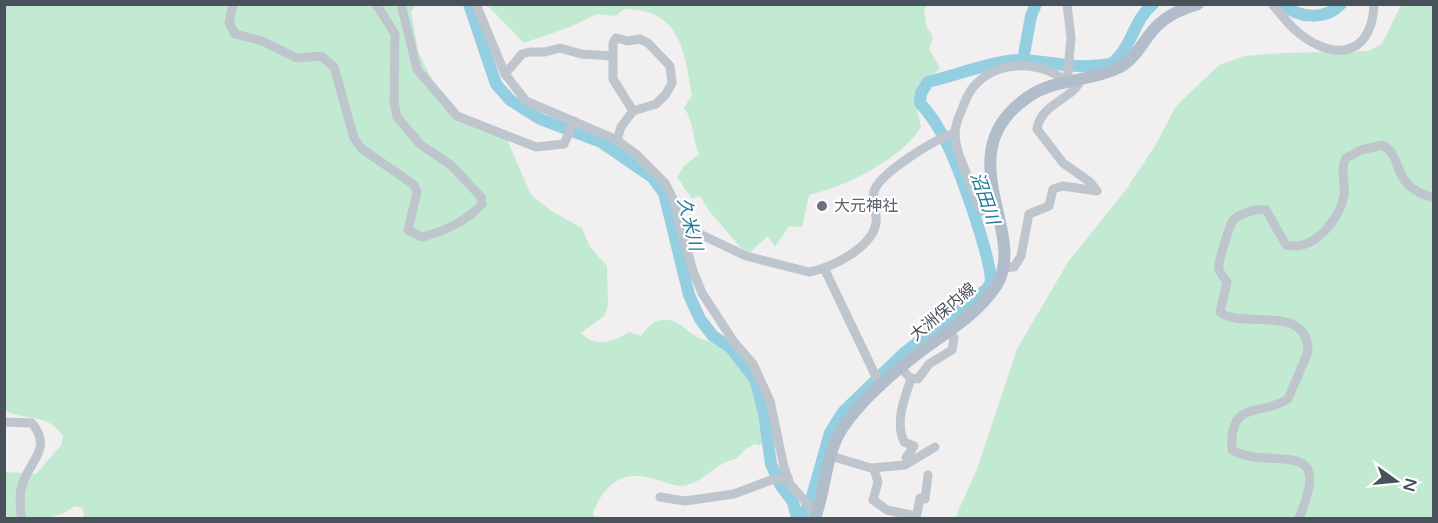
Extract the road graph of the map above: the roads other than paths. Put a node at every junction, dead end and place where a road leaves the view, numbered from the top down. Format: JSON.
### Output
{"nodes":[{"id":1,"x":233,"y":4,"type":"edge"},
{"id":2,"x":375,"y":4,"type":"edge"},
{"id":3,"x":401,"y":4,"type":"edge"},
{"id":4,"x":476,"y":4,"type":"edge"},
{"id":5,"x":1066,"y":4,"type":"edge"},
{"id":6,"x":1198,"y":4,"type":"edge"},
{"id":7,"x":1272,"y":4,"type":"edge"},
{"id":8,"x":1374,"y":4,"type":"edge"},
{"id":9,"x":612,"y":56,"type":"junction"},
{"id":10,"x":1067,"y":72,"type":"junction"},
{"id":11,"x":505,"y":74,"type":"junction"},
{"id":12,"x":1081,"y":79,"type":"junction"},
{"id":13,"x":633,"y":111,"type":"junction"},
{"id":14,"x":573,"y":123,"type":"junction"},
{"id":15,"x":952,"y":134,"type":"junction"},
{"id":16,"x":617,"y":140,"type":"junction"},
{"id":17,"x":1434,"y":198,"type":"edge"},
{"id":18,"x":999,"y":222,"type":"junction"},
{"id":19,"x":681,"y":225,"type":"junction"},
{"id":20,"x":824,"y":268,"type":"junction"},
{"id":21,"x":1002,"y":268,"type":"junction"},
{"id":22,"x":950,"y":331,"type":"junction"},
{"id":23,"x":906,"y":373,"type":"junction"},
{"id":24,"x":880,"y":385,"type":"junction"},
{"id":25,"x":4,"y":422,"type":"edge"},
{"id":26,"x":935,"y":447,"type":"dead end"},
{"id":27,"x":831,"y":456,"type":"junction"},
{"id":28,"x":908,"y":463,"type":"junction"},
{"id":29,"x":872,"y":468,"type":"junction"},
{"id":30,"x":928,"y":475,"type":"dead end"},
{"id":31,"x":788,"y":478,"type":"junction"},
{"id":32,"x":660,"y":497,"type":"dead end"},
{"id":33,"x":815,"y":515,"type":"edge"},
{"id":34,"x":916,"y":517,"type":"edge"},
{"id":35,"x":21,"y":519,"type":"edge"},
{"id":36,"x":1299,"y":519,"type":"edge"}],
"edges":[{"from":1,"to":2,"type":"street"},
{"from":3,"to":14,"type":"street"},
{"from":4,"to":11,"type":"street"},
{"from":5,"to":10,"type":"street"},
{"from":6,"to":12,"type":"main road","name":"大洲保内線"},
{"from":7,"to":8,"type":"street"},
{"from":9,"to":11,"type":"street"},
{"from":9,"to":13,"type":"street"},
{"from":9,"to":13,"type":"street"},
{"from":10,"to":12,"type":"main road","name":"大洲保内線"},
{"from":10,"to":15,"type":"street"},
{"from":10,"to":18,"type":"main road","name":"大洲保内線"},
{"from":11,"to":14,"type":"street"},
{"from":12,"to":21,"type":"street"},
{"from":13,"to":16,"type":"street"},
{"from":14,"to":16,"type":"street"},
{"from":15,"to":18,"type":"street"},
{"from":15,"to":20,"type":"street"},
{"from":16,"to":19,"type":"street"},
{"from":17,"to":36,"type":"street"},
{"from":18,"to":21,"type":"main road","name":"大洲保内線"},
{"from":19,"to":20,"type":"street"},
{"from":19,"to":31,"type":"street"},
{"from":20,"to":24,"type":"street"},
{"from":21,"to":22,"type":"main road","name":"大洲保内線"},
{"from":22,"to":23,"type":"main road","name":"大洲保内線"},
{"from":22,"to":23,"type":"street"},
{"from":23,"to":24,"type":"main road","name":"大洲保内線"},
{"from":23,"to":28,"type":"street"},
{"from":24,"to":27,"type":"main road","name":"大洲保内線"},
{"from":25,"to":35,"type":"street"},
{"from":26,"to":28,"type":"street"},
{"from":27,"to":29,"type":"street"},
{"from":27,"to":33,"type":"main road","name":"大洲保内線"},
{"from":28,"to":29,"type":"street"},
{"from":29,"to":34,"type":"street"},
{"from":30,"to":34,"type":"street"},
{"from":31,"to":32,"type":"street"},
{"from":31,"to":33,"type":"street"}]}
